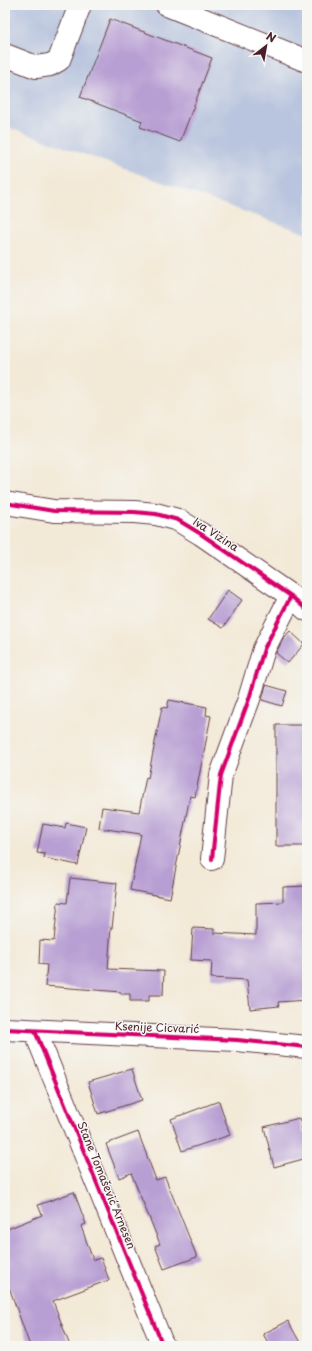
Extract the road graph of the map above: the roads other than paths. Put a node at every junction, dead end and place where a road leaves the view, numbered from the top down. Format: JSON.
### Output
{"nodes":[{"id":1,"x":80,"y":5,"type":"edge"},
{"id":2,"x":167,"y":5,"type":"edge"},
{"id":3,"x":5,"y":55,"type":"edge"},
{"id":4,"x":307,"y":61,"type":"edge"},
{"id":5,"x":5,"y":504,"type":"edge"},
{"id":6,"x":291,"y":596,"type":"junction"},
{"id":7,"x":307,"y":610,"type":"edge"},
{"id":8,"x":212,"y":859,"type":"dead end"},
{"id":9,"x":5,"y":1029,"type":"edge"},
{"id":10,"x":35,"y":1031,"type":"junction"},
{"id":11,"x":307,"y":1047,"type":"edge"},
{"id":12,"x":163,"y":1346,"type":"edge"}],
"edges":[{"from":1,"to":3,"type":"street"},
{"from":2,"to":4,"type":"street"},
{"from":5,"to":6,"type":"street","name":"Iva Vizina"},
{"from":6,"to":7,"type":"street","name":"Iva Vizina"},
{"from":6,"to":8,"type":"street"},
{"from":9,"to":10,"type":"street","name":"Ksenije Cicvarić"},
{"from":10,"to":11,"type":"street","name":"Ksenije Cicvarić"},
{"from":10,"to":12,"type":"street","name":"Stane Tomašević Arnesen"}]}
